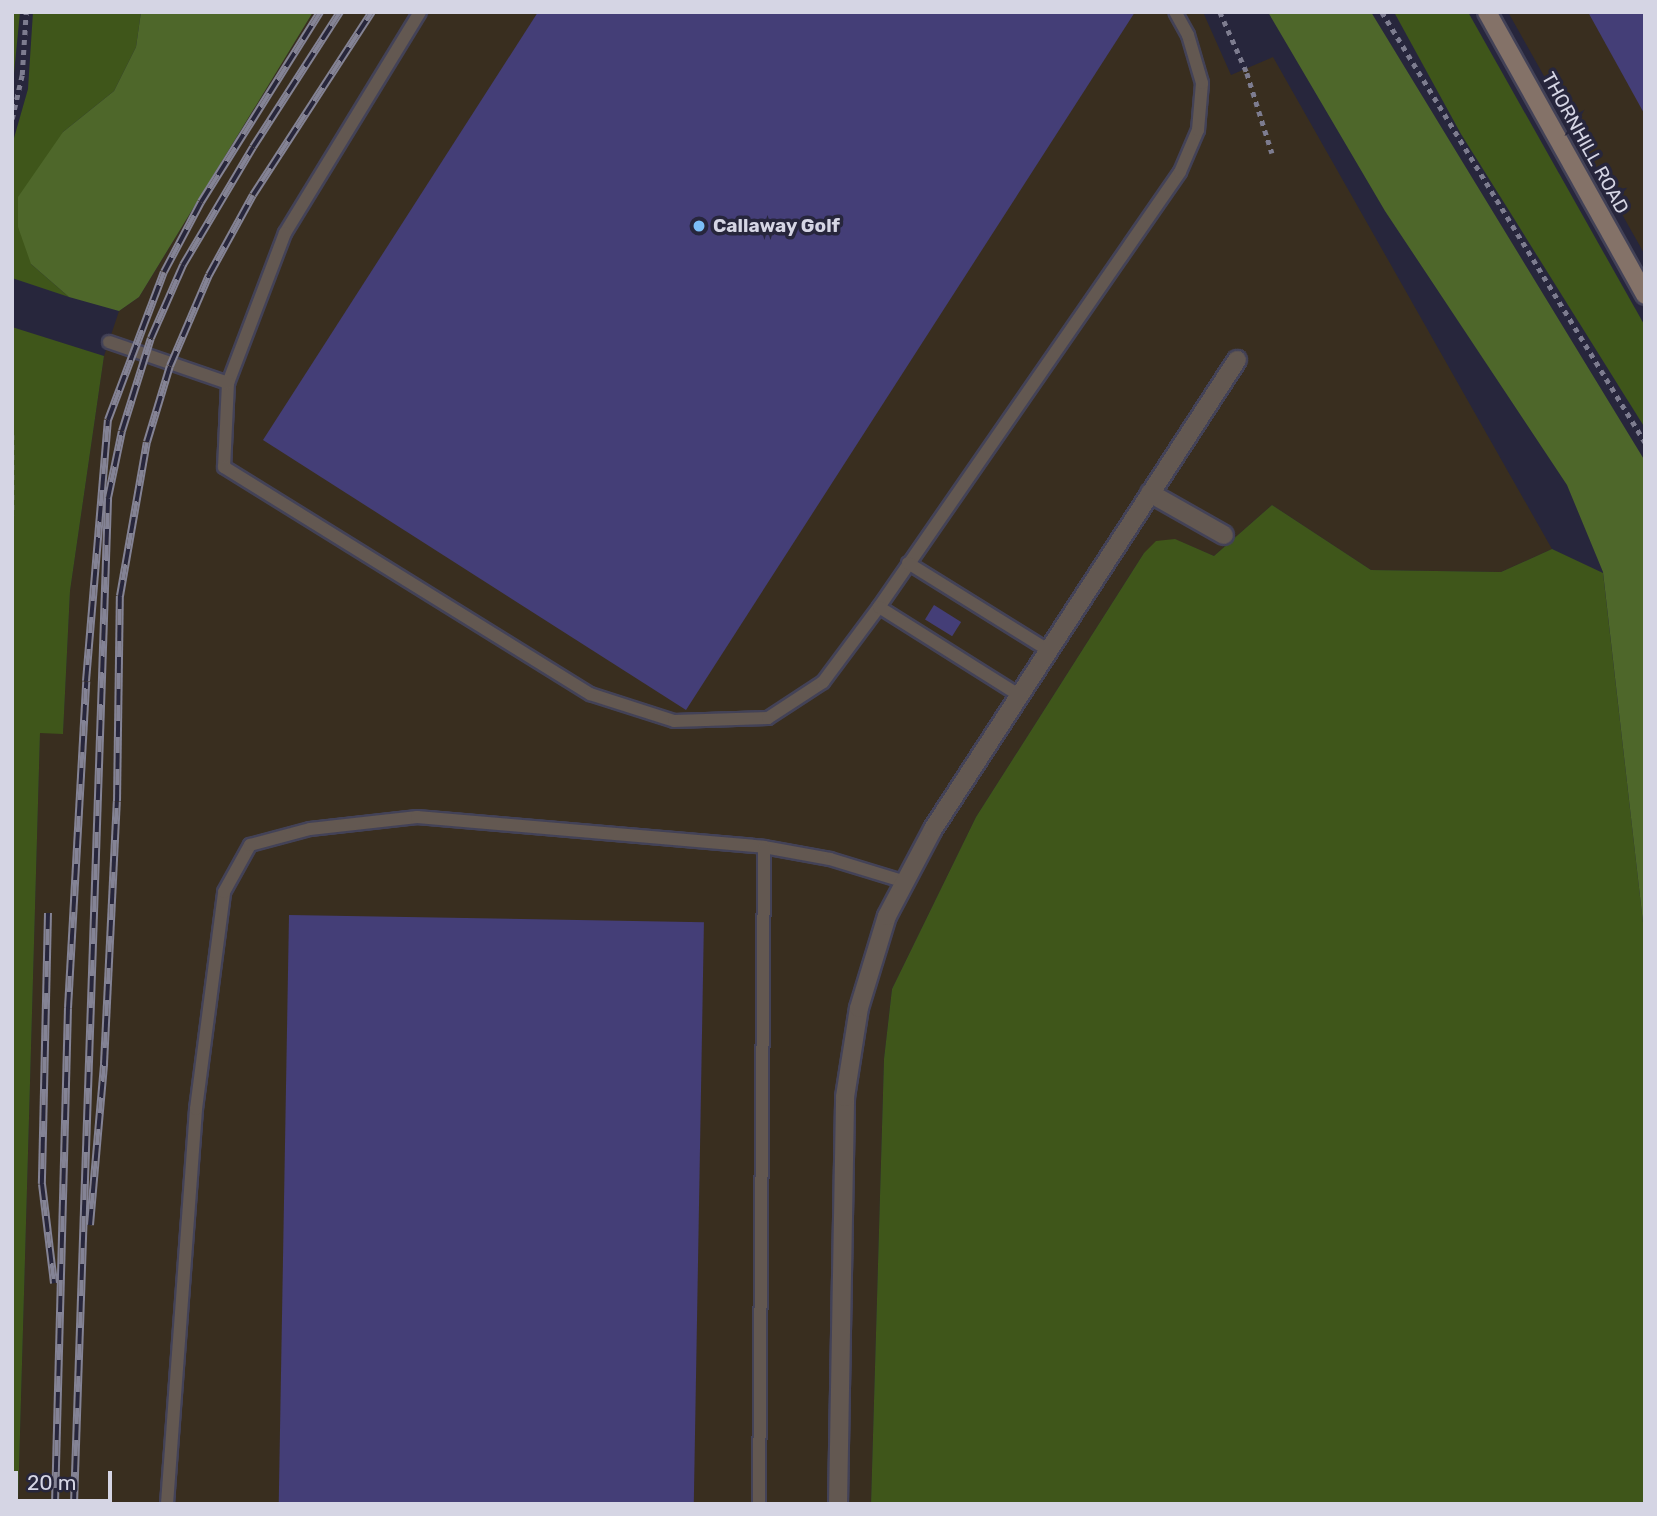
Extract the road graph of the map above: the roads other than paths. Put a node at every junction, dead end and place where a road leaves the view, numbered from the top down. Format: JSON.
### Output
{"nodes":[{"id":1,"x":420,"y":12,"type":"edge"},
{"id":2,"x":1175,"y":12,"type":"edge"},
{"id":3,"x":1487,"y":12,"type":"edge"},
{"id":4,"x":1645,"y":295,"type":"edge"},
{"id":5,"x":109,"y":342,"type":"dead end"},
{"id":6,"x":1237,"y":360,"type":"dead end"},
{"id":7,"x":228,"y":383,"type":"junction"},
{"id":8,"x":1150,"y":493,"type":"junction"},
{"id":9,"x":1224,"y":535,"type":"dead end"},
{"id":10,"x":908,"y":563,"type":"junction"},
{"id":11,"x":879,"y":607,"type":"junction"},
{"id":12,"x":1048,"y":650,"type":"junction"},
{"id":13,"x":1019,"y":695,"type":"junction"},
{"id":14,"x":764,"y":847,"type":"junction"},
{"id":15,"x":905,"y":882,"type":"junction"},
{"id":16,"x":167,"y":1504,"type":"edge"},
{"id":17,"x":759,"y":1504,"type":"edge"},
{"id":18,"x":838,"y":1504,"type":"edge"}],
"edges":[{"from":1,"to":7,"type":"lane"},
{"from":2,"to":10,"type":"lane"},
{"from":3,"to":4,"type":"street","name":"THORNHILL ROAD"},
{"from":5,"to":7,"type":"lane"},
{"from":6,"to":8,"type":"street"},
{"from":7,"to":11,"type":"lane"},
{"from":8,"to":9,"type":"street"},
{"from":8,"to":12,"type":"street"},
{"from":10,"to":11,"type":"lane"},
{"from":10,"to":12,"type":"lane"},
{"from":11,"to":13,"type":"lane"},
{"from":12,"to":13,"type":"street"},
{"from":13,"to":15,"type":"street"},
{"from":14,"to":15,"type":"lane"},
{"from":14,"to":16,"type":"lane"},
{"from":14,"to":17,"type":"lane"},
{"from":15,"to":18,"type":"street"}]}
